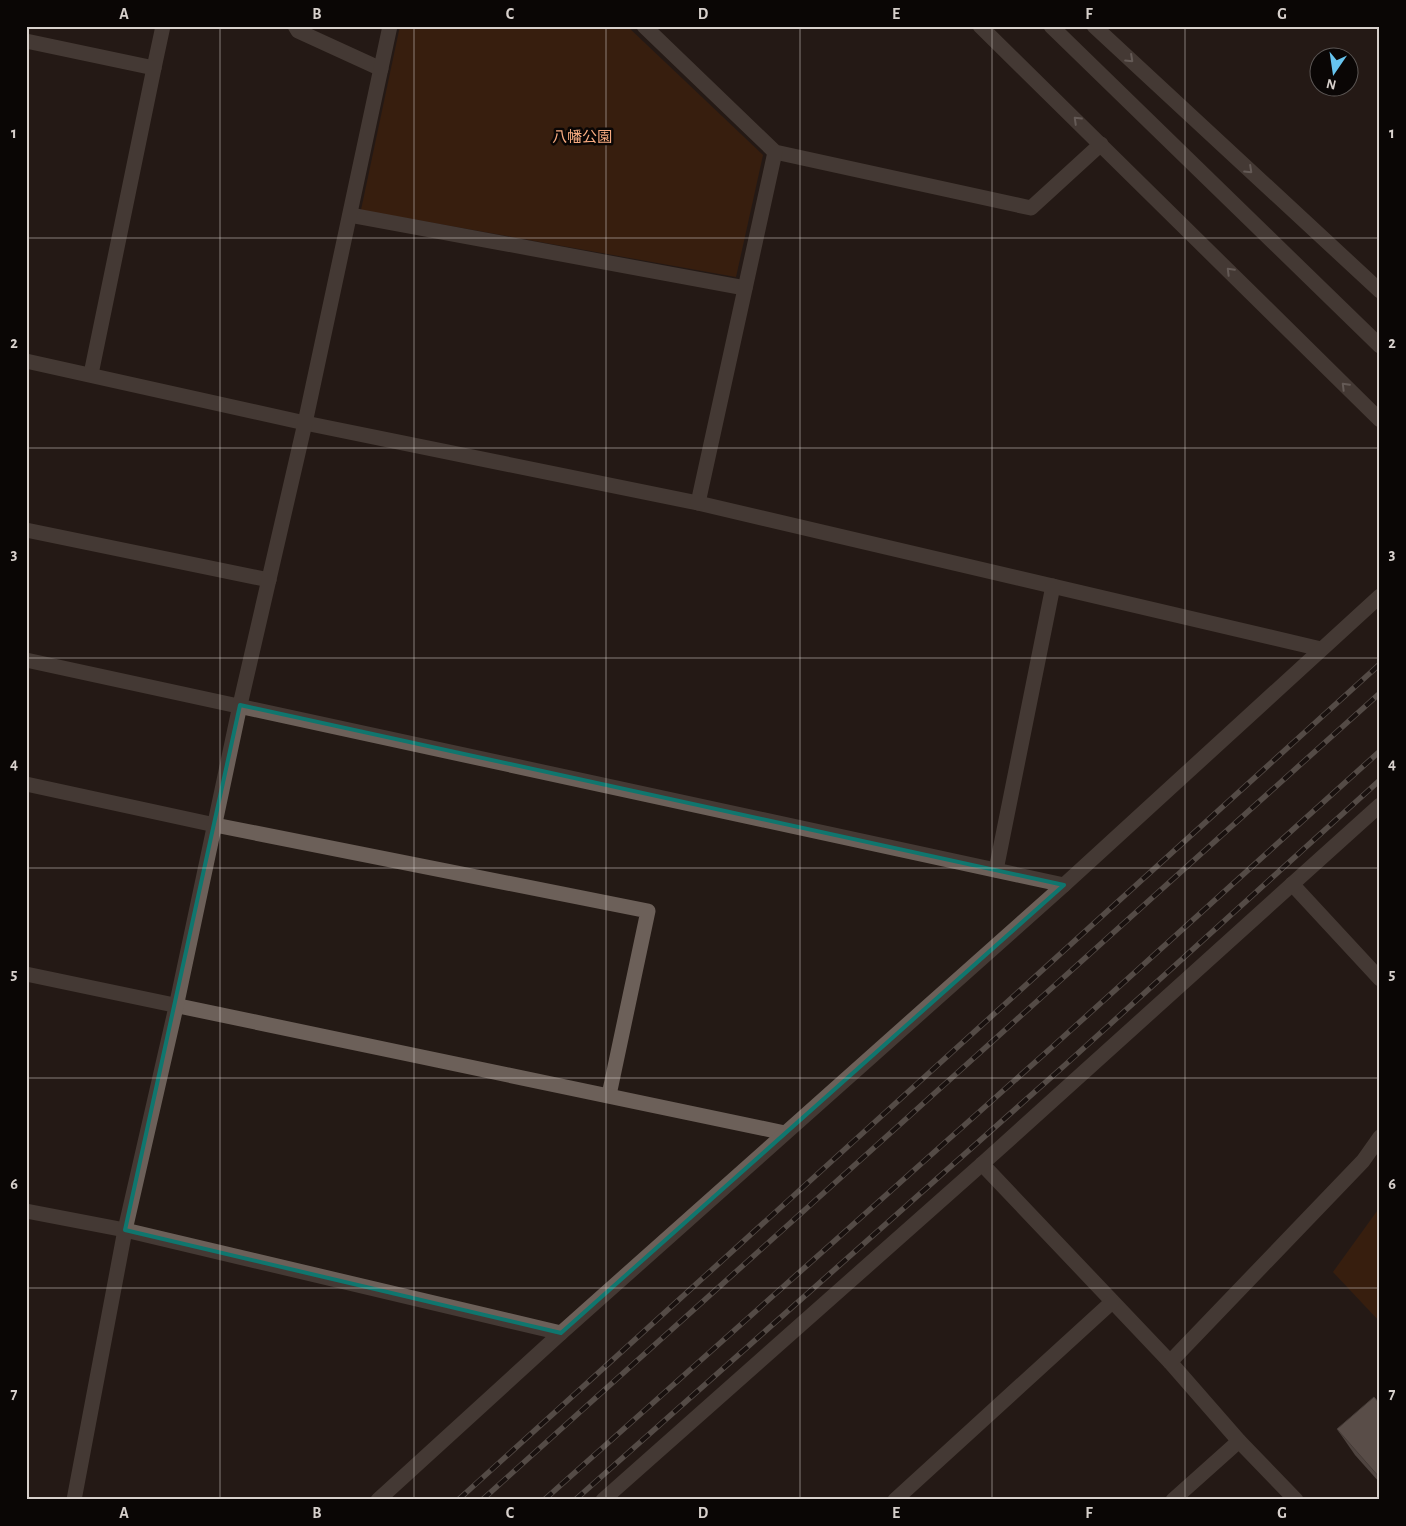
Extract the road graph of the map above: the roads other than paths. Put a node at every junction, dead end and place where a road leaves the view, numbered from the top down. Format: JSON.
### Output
{"nodes":[{"id":1,"x":163,"y":26,"type":"edge"},
{"id":2,"x":296,"y":26,"type":"edge"},
{"id":3,"x":390,"y":26,"type":"edge"},
{"id":4,"x":644,"y":26,"type":"edge"},
{"id":5,"x":980,"y":26,"type":"edge"},
{"id":6,"x":1051,"y":26,"type":"edge"},
{"id":7,"x":1094,"y":26,"type":"edge"},
{"id":8,"x":26,"y":41,"type":"edge"},
{"id":9,"x":154,"y":68,"type":"junction"},
{"id":10,"x":381,"y":69,"type":"junction"},
{"id":11,"x":1101,"y":144,"type":"junction"},
{"id":12,"x":775,"y":152,"type":"junction"},
{"id":13,"x":350,"y":216,"type":"junction"},
{"id":14,"x":745,"y":288,"type":"junction"},
{"id":15,"x":1380,"y":291,"type":"edge"},
{"id":16,"x":1380,"y":346,"type":"edge"},
{"id":17,"x":26,"y":361,"type":"edge"},
{"id":18,"x":90,"y":374,"type":"junction"},
{"id":19,"x":1380,"y":420,"type":"edge"},
{"id":20,"x":305,"y":423,"type":"junction"},
{"id":21,"x":698,"y":503,"type":"junction"},
{"id":22,"x":26,"y":530,"type":"edge"},
{"id":23,"x":269,"y":580,"type":"junction"},
{"id":24,"x":1053,"y":586,"type":"junction"},
{"id":25,"x":1380,"y":596,"type":"edge"},
{"id":26,"x":1321,"y":649,"type":"junction"},
{"id":27,"x":26,"y":660,"type":"edge"},
{"id":28,"x":240,"y":705,"type":"junction"},
{"id":29,"x":26,"y":784,"type":"edge"},
{"id":30,"x":1380,"y":805,"type":"edge"},
{"id":31,"x":215,"y":825,"type":"junction"},
{"id":32,"x":996,"y":870,"type":"junction"},
{"id":33,"x":1064,"y":884,"type":"junction"},
{"id":34,"x":1292,"y":884,"type":"junction"},
{"id":35,"x":26,"y":974,"type":"edge"},
{"id":36,"x":1380,"y":979,"type":"edge"},
{"id":37,"x":176,"y":1007,"type":"junction"},
{"id":38,"x":609,"y":1095,"type":"junction"},
{"id":39,"x":785,"y":1133,"type":"junction"},
{"id":40,"x":1380,"y":1136,"type":"edge"},
{"id":41,"x":982,"y":1164,"type":"junction"},
{"id":42,"x":26,"y":1211,"type":"edge"},
{"id":43,"x":125,"y":1230,"type":"junction"},
{"id":44,"x":1112,"y":1302,"type":"junction"},
{"id":45,"x":561,"y":1333,"type":"junction"},
{"id":46,"x":1170,"y":1362,"type":"junction"},
{"id":47,"x":1238,"y":1440,"type":"junction"},
{"id":48,"x":74,"y":1500,"type":"edge"},
{"id":49,"x":378,"y":1500,"type":"edge"},
{"id":50,"x":603,"y":1500,"type":"edge"},
{"id":51,"x":895,"y":1500,"type":"edge"},
{"id":52,"x":1172,"y":1500,"type":"edge"},
{"id":53,"x":1296,"y":1500,"type":"edge"}],
"edges":[{"from":1,"to":9,"type":"street"},
{"from":2,"to":10,"type":"street"},
{"from":3,"to":10,"type":"street"},
{"from":4,"to":12,"type":"street"},
{"from":11,"to":5,"type":"street","one_way":true},
{"from":6,"to":16,"type":"street"},
{"from":7,"to":15,"type":"street","one_way":true},
{"from":8,"to":9,"type":"street"},
{"from":9,"to":18,"type":"street"},
{"from":10,"to":13,"type":"street"},
{"from":11,"to":12,"type":"street"},
{"from":19,"to":11,"type":"street","one_way":true},
{"from":12,"to":14,"type":"street"},
{"from":13,"to":14,"type":"street"},
{"from":13,"to":20,"type":"street"},
{"from":14,"to":21,"type":"street"},
{"from":17,"to":18,"type":"street"},
{"from":18,"to":20,"type":"street"},
{"from":20,"to":21,"type":"street"},
{"from":20,"to":23,"type":"street"},
{"from":21,"to":24,"type":"street"},
{"from":22,"to":23,"type":"street"},
{"from":23,"to":28,"type":"street"},
{"from":24,"to":26,"type":"street"},
{"from":24,"to":32,"type":"street"},
{"from":25,"to":26,"type":"street"},
{"from":26,"to":33,"type":"street"},
{"from":27,"to":28,"type":"street"},
{"from":28,"to":31,"type":"street"},
{"from":28,"to":32,"type":"street"},
{"from":29,"to":31,"type":"street"},
{"from":30,"to":34,"type":"street"},
{"from":31,"to":37,"type":"street"},
{"from":31,"to":38,"type":"street"},
{"from":32,"to":33,"type":"street"},
{"from":33,"to":39,"type":"street"},
{"from":34,"to":36,"type":"street"},
{"from":34,"to":41,"type":"street"},
{"from":35,"to":37,"type":"street"},
{"from":37,"to":38,"type":"street"},
{"from":37,"to":43,"type":"street"},
{"from":38,"to":39,"type":"street"},
{"from":39,"to":45,"type":"street"},
{"from":40,"to":46,"type":"street"},
{"from":41,"to":44,"type":"street"},
{"from":41,"to":50,"type":"street"},
{"from":42,"to":43,"type":"street"},
{"from":43,"to":45,"type":"street"},
{"from":43,"to":48,"type":"street"},
{"from":44,"to":46,"type":"street"},
{"from":44,"to":51,"type":"street"},
{"from":45,"to":49,"type":"street"},
{"from":46,"to":47,"type":"street"},
{"from":47,"to":52,"type":"street"},
{"from":47,"to":53,"type":"street"}]}
